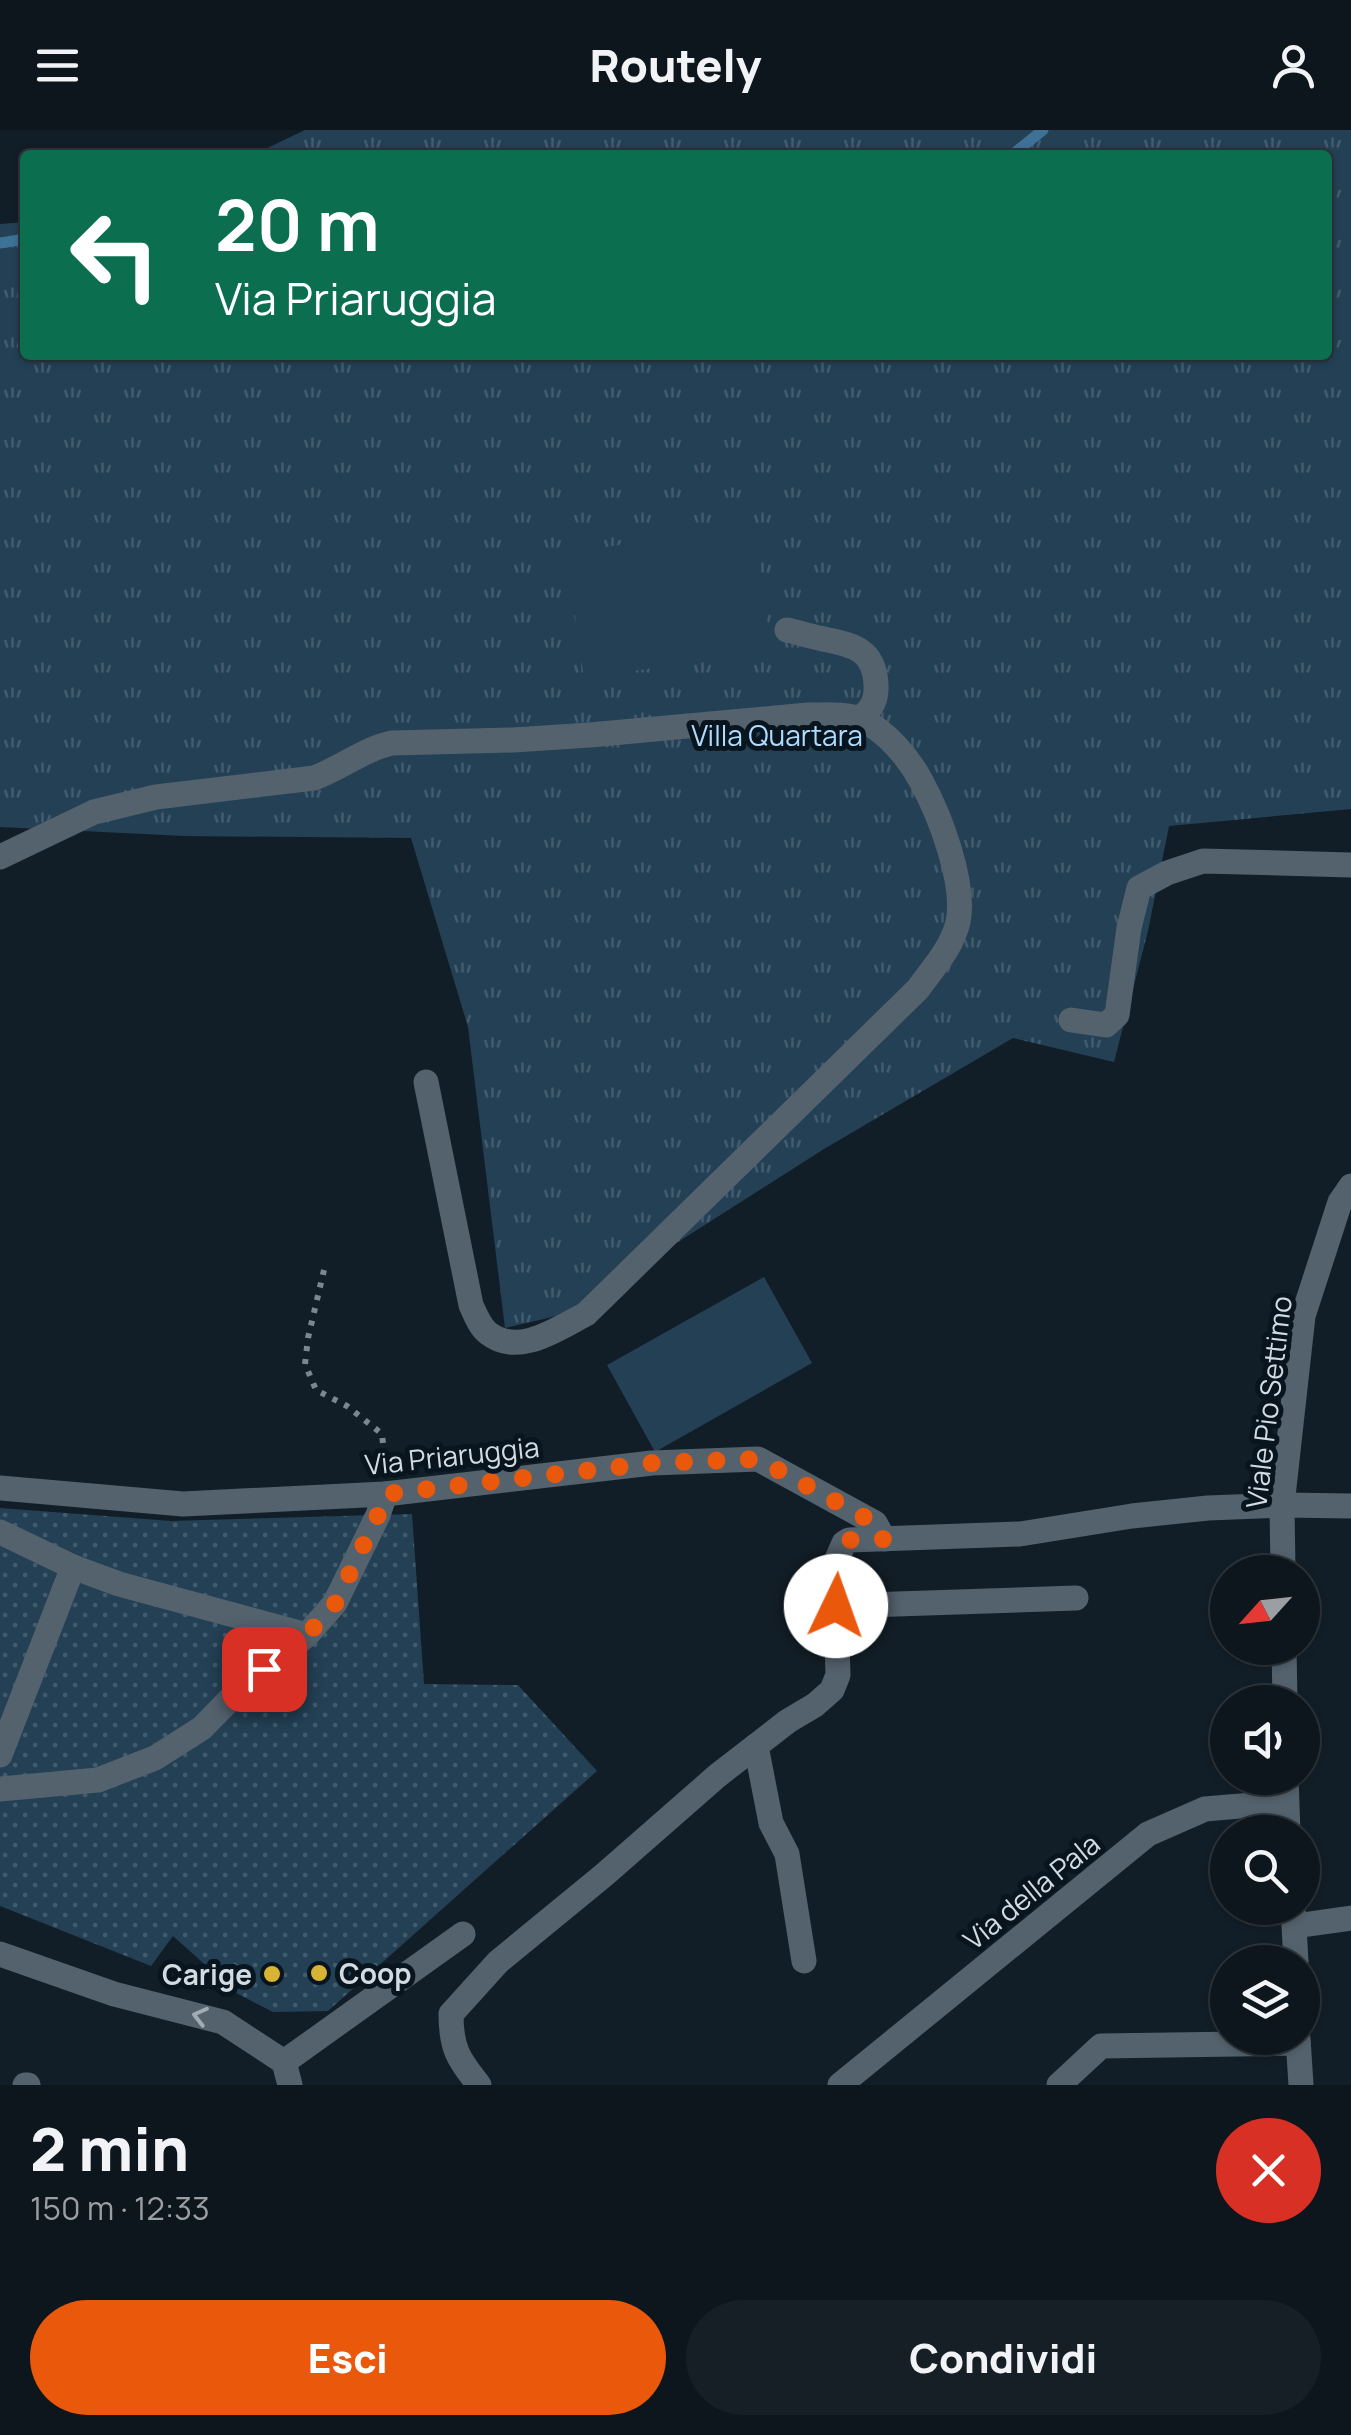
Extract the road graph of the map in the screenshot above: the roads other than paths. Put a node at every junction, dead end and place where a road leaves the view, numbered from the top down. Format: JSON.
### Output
{"nodes":[{"id":1,"x":787,"y":630,"type":"dead end"},
{"id":2,"x":860,"y":718,"type":"junction"},
{"id":3,"x":0,"y":857,"type":"edge"},
{"id":4,"x":1351,"y":864,"type":"edge"},
{"id":5,"x":1071,"y":1020,"type":"dead end"},
{"id":6,"x":426,"y":1082,"type":"dead end"},
{"id":7,"x":1351,"y":1186,"type":"edge"},
{"id":8,"x":0,"y":1488,"type":"edge"},
{"id":9,"x":385,"y":1494,"type":"junction"},
{"id":10,"x":1282,"y":1505,"type":"junction"},
{"id":11,"x":1351,"y":1506,"type":"edge"},
{"id":12,"x":0,"y":1532,"type":"edge"},
{"id":13,"x":884,"y":1539,"type":"junction"},
{"id":14,"x":1283,"y":1555,"type":"edge"},
{"id":15,"x":73,"y":1567,"type":"junction"},
{"id":16,"x":1076,"y":1598,"type":"dead end"},
{"id":17,"x":836,"y":1606,"type":"junction"},
{"id":18,"x":307,"y":1635,"type":"junction"},
{"id":19,"x":756,"y":1746,"type":"junction"},
{"id":20,"x":0,"y":1755,"type":"edge"},
{"id":21,"x":0,"y":1790,"type":"edge"},
{"id":22,"x":1265,"y":1795,"type":"edge"},
{"id":23,"x":1320,"y":1917,"type":"edge"},
{"id":24,"x":1351,"y":1918,"type":"edge"},
{"id":25,"x":463,"y":1934,"type":"dead end"},
{"id":26,"x":0,"y":1954,"type":"edge"},
{"id":27,"x":804,"y":1961,"type":"dead end"},
{"id":28,"x":1210,"y":2043,"type":"edge"},
{"id":29,"x":1299,"y":2055,"type":"edge"},
{"id":30,"x":287,"y":2074,"type":"edge"},
{"id":31,"x":479,"y":2085,"type":"edge"},
{"id":32,"x":840,"y":2085,"type":"edge"},
{"id":33,"x":1059,"y":2085,"type":"edge"},
{"id":34,"x":1301,"y":2085,"type":"edge"}],
"edges":[{"from":1,"to":2,"type":"street"},
{"from":2,"to":3,"type":"street"},
{"from":2,"to":6,"type":"street"},
{"from":4,"to":5,"type":"street"},
{"from":7,"to":10,"type":"street","name":"Viale Pio Settimo"},
{"from":8,"to":9,"type":"street","name":"Via Priaruggia"},
{"from":9,"to":13,"type":"street","name":"Via Priaruggia"},
{"from":9,"to":18,"type":"street"},
{"from":10,"to":11,"type":"street"},
{"from":10,"to":13,"type":"street"},
{"from":10,"to":14,"type":"street","name":"Viale Pio Settimo"},
{"from":12,"to":15,"type":"street"},
{"from":13,"to":17,"type":"street"},
{"from":15,"to":18,"type":"street"},
{"from":15,"to":20,"type":"street"},
{"from":16,"to":17,"type":"street"},
{"from":17,"to":19,"type":"street"},
{"from":18,"to":21,"type":"street"},
{"from":19,"to":27,"type":"street"},
{"from":19,"to":31,"type":"street"},
{"from":22,"to":32,"type":"street","name":"Via della Pala"},
{"from":23,"to":24,"type":"street"},
{"from":25,"to":30,"type":"street"},
{"from":30,"to":26,"type":"street","one_way":true},
{"from":28,"to":33,"type":"street"},
{"from":29,"to":34,"type":"street"}]}
